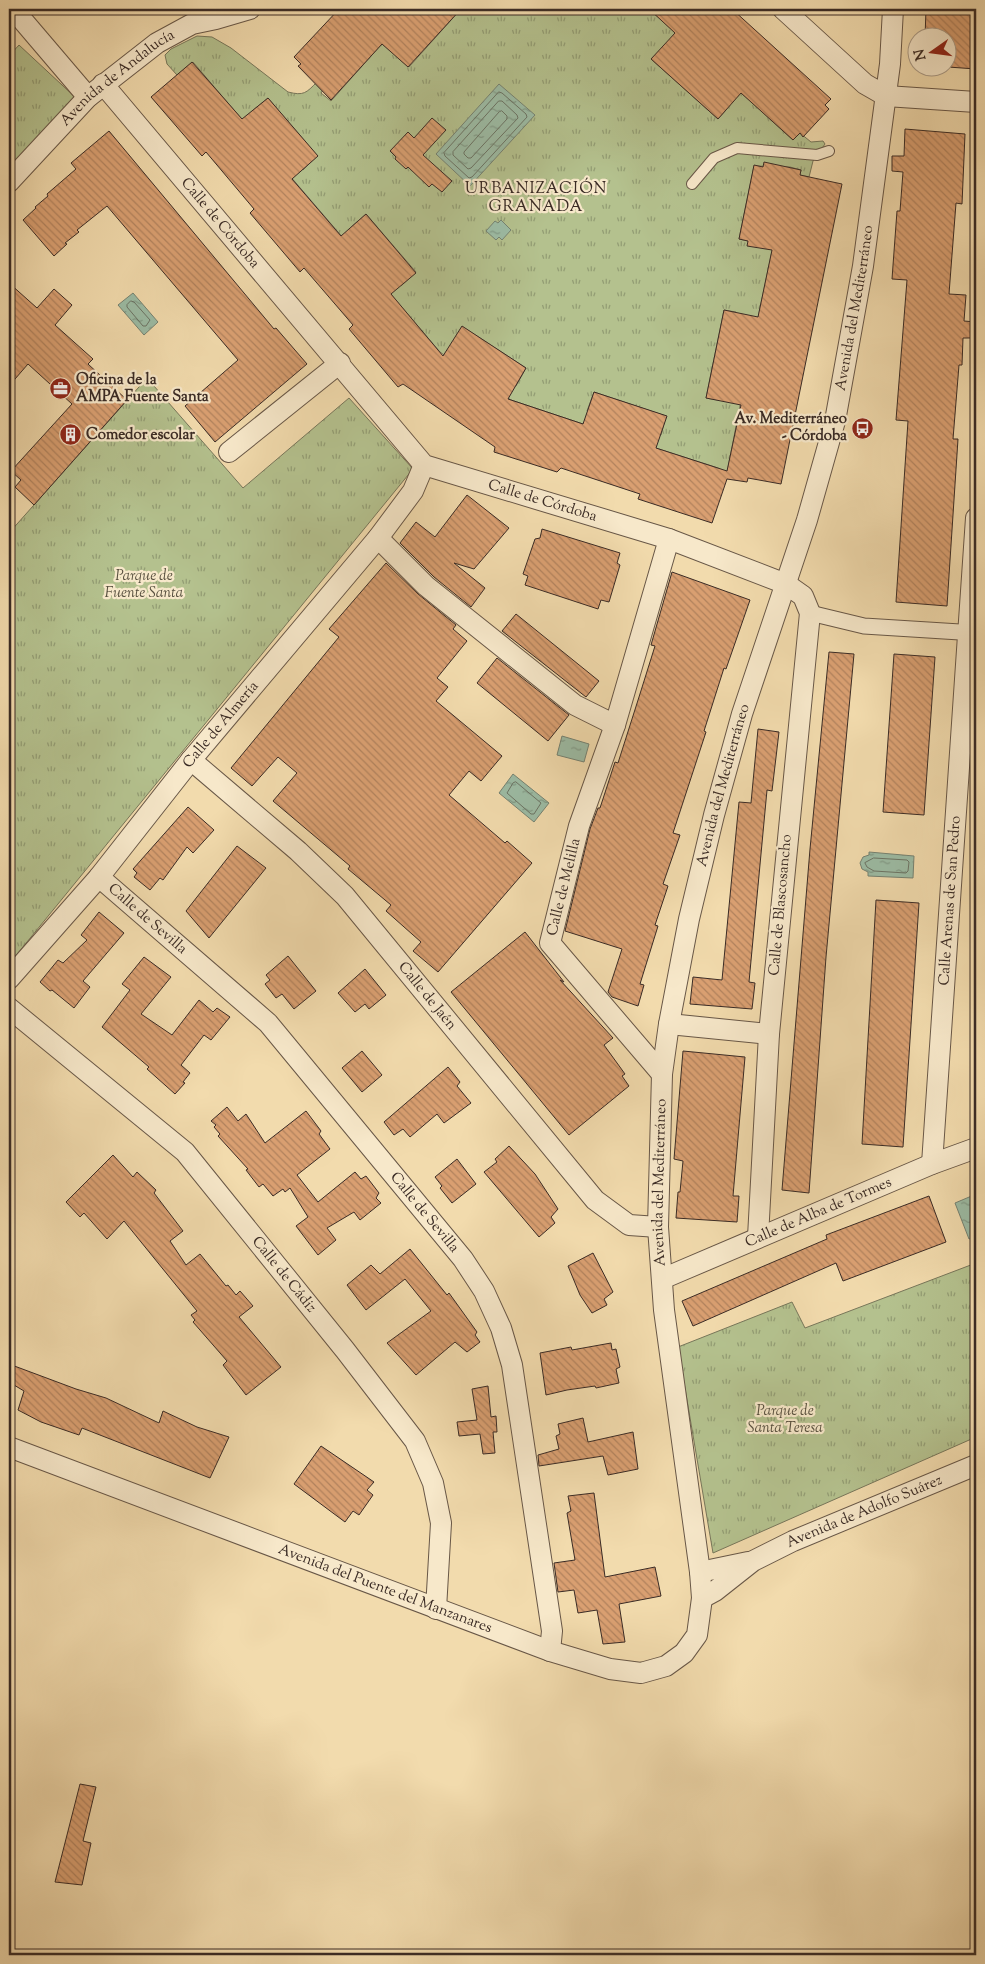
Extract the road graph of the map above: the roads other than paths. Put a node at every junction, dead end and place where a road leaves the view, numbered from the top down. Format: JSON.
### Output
{"nodes":[{"id":1,"x":13,"y":9,"type":"edge"},
{"id":2,"x":250,"y":9,"type":"edge"},
{"id":3,"x":783,"y":9,"type":"edge"},
{"id":4,"x":893,"y":9,"type":"edge"},
{"id":5,"x":103,"y":84,"type":"junction"},
{"id":6,"x":886,"y":96,"type":"junction"},
{"id":7,"x":88,"y":97,"type":"junction"},
{"id":8,"x":976,"y":102,"type":"edge"},
{"id":9,"x":829,"y":151,"type":"dead end"},
{"id":10,"x":9,"y":182,"type":"edge"},
{"id":11,"x":692,"y":184,"type":"dead end"},
{"id":12,"x":340,"y":363,"type":"junction"},
{"id":13,"x":229,"y":452,"type":"dead end"},
{"id":14,"x":424,"y":465,"type":"junction"},
{"id":15,"x":976,"y":518,"type":"edge"},
{"id":16,"x":378,"y":538,"type":"junction"},
{"id":17,"x":669,"y":539,"type":"junction"},
{"id":18,"x":786,"y":584,"type":"junction"},
{"id":19,"x":810,"y":613,"type":"junction"},
{"id":20,"x":972,"y":633,"type":"edge"},
{"id":21,"x":615,"y":725,"type":"junction"},
{"id":22,"x":191,"y":760,"type":"junction"},
{"id":23,"x":99,"y":877,"type":"junction"},
{"id":24,"x":9,"y":979,"type":"edge"},
{"id":25,"x":9,"y":1008,"type":"edge"},
{"id":26,"x":669,"y":1024,"type":"junction"},
{"id":27,"x":769,"y":1034,"type":"junction"},
{"id":28,"x":662,"y":1074,"type":"junction"},
{"id":29,"x":976,"y":1148,"type":"edge"},
{"id":30,"x":932,"y":1164,"type":"junction"},
{"id":31,"x":658,"y":1227,"type":"junction"},
{"id":32,"x":758,"y":1238,"type":"junction"},
{"id":33,"x":662,"y":1278,"type":"junction"},
{"id":34,"x":9,"y":1447,"type":"edge"},
{"id":35,"x":976,"y":1464,"type":"edge"},
{"id":36,"x":753,"y":1561,"type":"junction"},
{"id":37,"x":700,"y":1572,"type":"junction"},
{"id":38,"x":702,"y":1598,"type":"junction"},
{"id":39,"x":436,"y":1609,"type":"junction"},
{"id":40,"x":550,"y":1651,"type":"junction"}],
"edges":[{"from":1,"to":7,"type":"street"},
{"from":2,"to":5,"type":"street","name":"Avenida de Andalucía"},
{"from":3,"to":6,"type":"street"},
{"from":4,"to":6,"type":"street","name":"Avenida del Mediterráneo"},
{"from":5,"to":7,"type":"street","name":"Avenida de Andalucía"},
{"from":5,"to":12,"type":"street","name":"Calle de Córdoba"},
{"from":6,"to":8,"type":"street"},
{"from":6,"to":18,"type":"street","name":"Avenida del Mediterráneo"},
{"from":7,"to":10,"type":"street","name":"Avenida de Andalucía"},
{"from":9,"to":11,"type":"lane"},
{"from":12,"to":13,"type":"street"},
{"from":12,"to":14,"type":"street","name":"Calle de Córdoba"},
{"from":14,"to":16,"type":"street","name":"Calle de Almería"},
{"from":14,"to":17,"type":"street","name":"Calle de Córdoba"},
{"from":15,"to":20,"type":"street","name":"Calle Arenas de San Pedro"},
{"from":16,"to":21,"type":"street"},
{"from":16,"to":22,"type":"street","name":"Calle de Almería"},
{"from":17,"to":18,"type":"street","name":"Calle de Córdoba"},
{"from":17,"to":21,"type":"street","name":"Calle de Melilla"},
{"from":18,"to":19,"type":"street"},
{"from":18,"to":26,"type":"street","name":"Avenida del Mediterráneo"},
{"from":19,"to":20,"type":"street"},
{"from":19,"to":27,"type":"street","name":"Calle de Blascosancho"},
{"from":20,"to":30,"type":"street","name":"Calle Arenas de San Pedro"},
{"from":21,"to":28,"type":"street","name":"Calle de Melilla"},
{"from":22,"to":23,"type":"street","name":"Calle de Almería"},
{"from":22,"to":31,"type":"street","name":"Calle de Jaén"},
{"from":23,"to":24,"type":"street","name":"Calle de Almería"},
{"from":23,"to":40,"type":"street","name":"Calle de Sevilla"},
{"from":25,"to":39,"type":"street","name":"Calle de Cádiz"},
{"from":26,"to":27,"type":"street"},
{"from":26,"to":28,"type":"street","name":"Avenida del Mediterráneo"},
{"from":27,"to":32,"type":"street","name":"Calle de Blascosancho"},
{"from":28,"to":31,"type":"street","name":"Avenida del Mediterráneo"},
{"from":29,"to":30,"type":"street","name":"Calle de Alba de Tormes"},
{"from":30,"to":32,"type":"street","name":"Calle de Alba de Tormes"},
{"from":31,"to":33,"type":"street","name":"Avenida del Mediterráneo"},
{"from":32,"to":33,"type":"street","name":"Calle de Alba de Tormes"},
{"from":33,"to":37,"type":"street","name":"Avenida del Mediterráneo"},
{"from":34,"to":39,"type":"street","name":"Avenida del Puente del Manzanares"},
{"from":35,"to":36,"type":"street","name":"Avenida de Adolfo Suárez"},
{"from":36,"to":37,"type":"street","name":"Avenida de Adolfo Suárez"},
{"from":36,"to":38,"type":"street","name":"Avenida de Adolfo Suárez"},
{"from":37,"to":38,"type":"street","name":"Avenida del Puente del Manzanares"},
{"from":38,"to":40,"type":"street","name":"Avenida del Puente del Manzanares"},
{"from":39,"to":40,"type":"street","name":"Avenida del Puente del Manzanares"}]}
